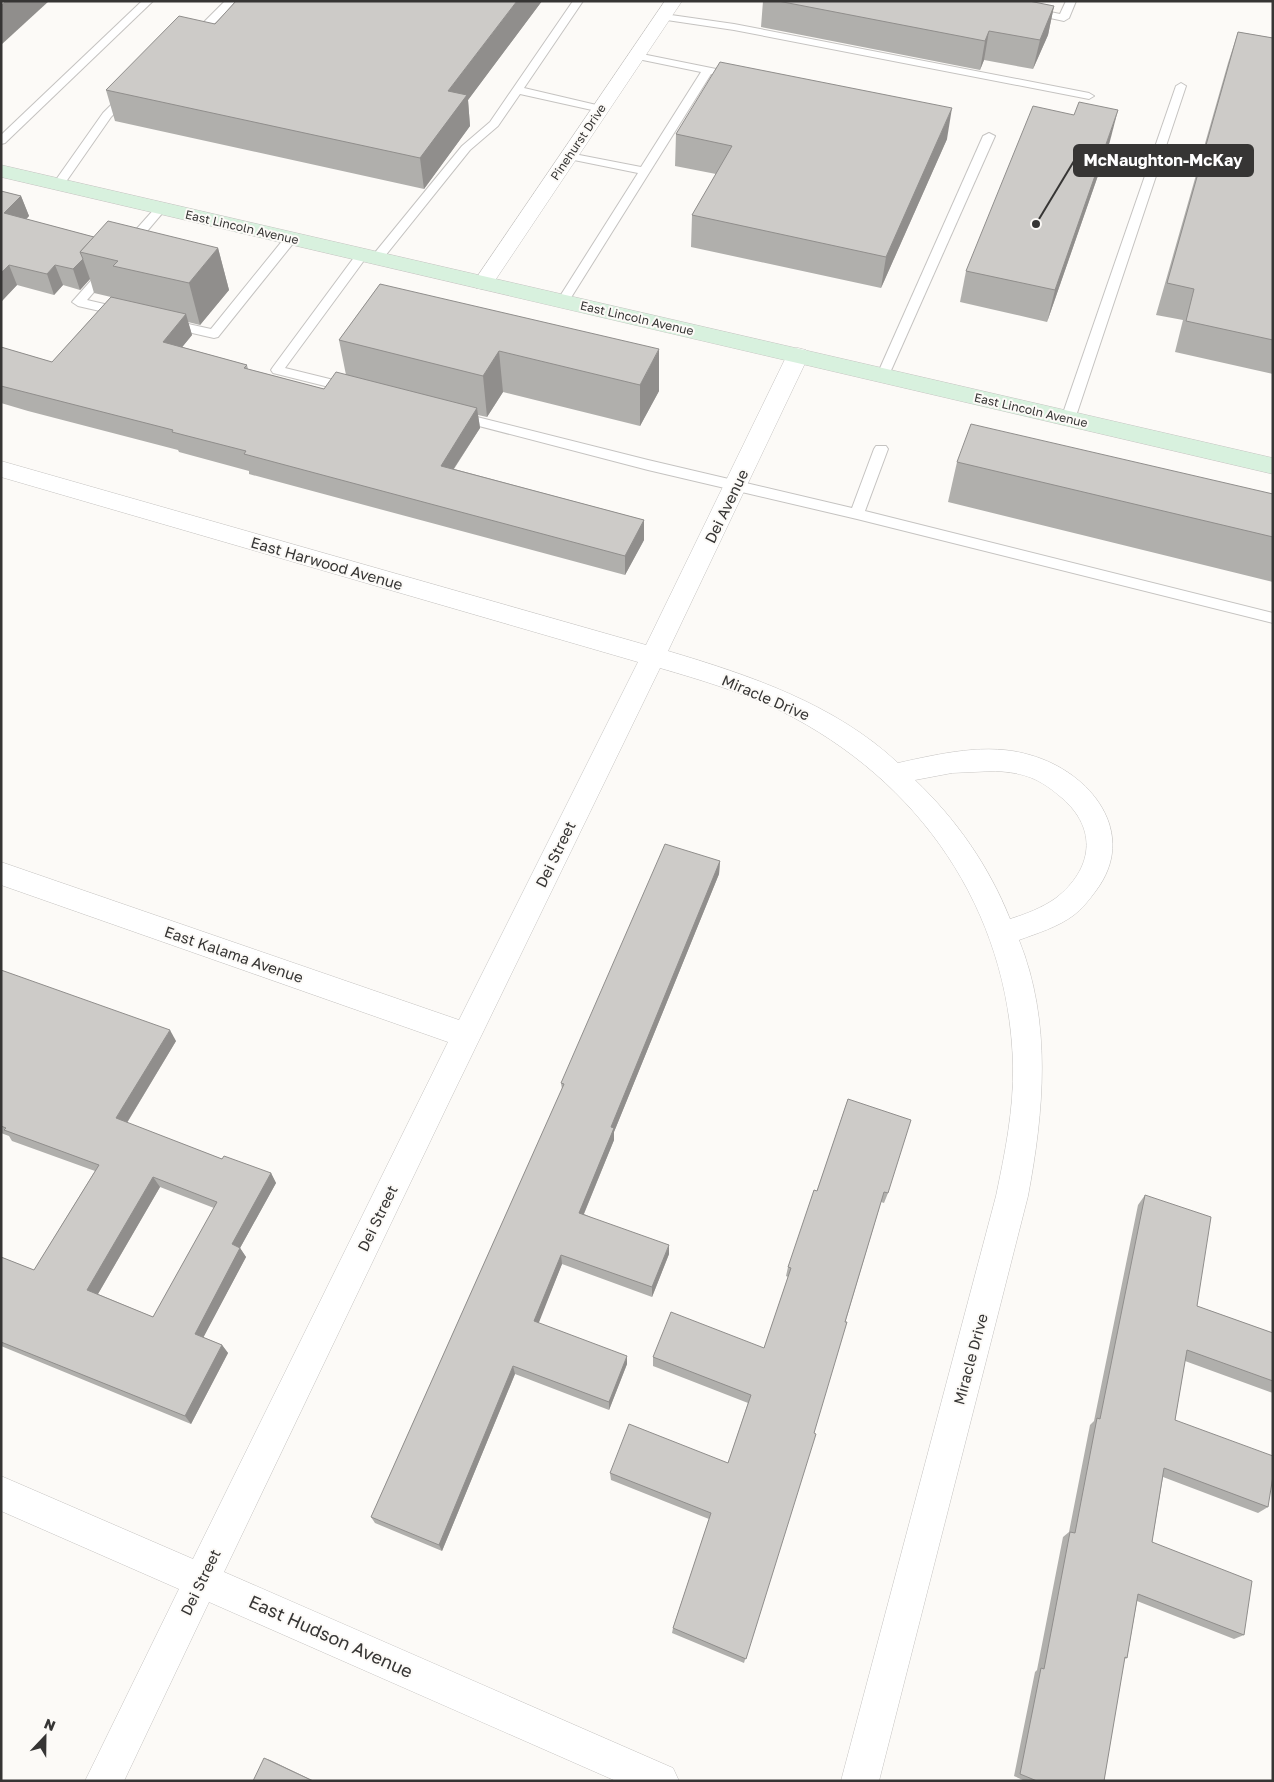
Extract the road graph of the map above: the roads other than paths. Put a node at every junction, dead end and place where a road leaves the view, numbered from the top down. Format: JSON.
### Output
{"nodes":[{"id":1,"x":148,"y":1,"type":"edge"},
{"id":2,"x":231,"y":1,"type":"edge"},
{"id":3,"x":578,"y":1,"type":"edge"},
{"id":4,"x":1071,"y":1,"type":"edge"},
{"id":5,"x":669,"y":9,"type":"edge"},
{"id":6,"x":1019,"y":9,"type":"edge"},
{"id":7,"x":179,"y":41,"type":"edge"},
{"id":8,"x":638,"y":56,"type":"junction"},
{"id":9,"x":708,"y":70,"type":"junction"},
{"id":10,"x":746,"y":78,"type":"edge"},
{"id":11,"x":1182,"y":86,"type":"dead end"},
{"id":12,"x":133,"y":88,"type":"edge"},
{"id":13,"x":517,"y":90,"type":"junction"},
{"id":14,"x":1089,"y":96,"type":"dead end"},
{"id":15,"x":601,"y":109,"type":"junction"},
{"id":16,"x":989,"y":136,"type":"dead end"},
{"id":17,"x":1,"y":141,"type":"edge"},
{"id":18,"x":569,"y":156,"type":"junction"},
{"id":19,"x":1,"y":171,"type":"edge"},
{"id":20,"x":644,"y":171,"type":"junction"},
{"id":21,"x":59,"y":184,"type":"junction"},
{"id":22,"x":161,"y":208,"type":"junction"},
{"id":23,"x":290,"y":238,"type":"junction"},
{"id":24,"x":370,"y":256,"type":"junction"},
{"id":25,"x":483,"y":283,"type":"junction"},
{"id":26,"x":563,"y":301,"type":"junction"},
{"id":27,"x":136,"y":316,"type":"edge"},
{"id":28,"x":156,"y":320,"type":"edge"},
{"id":29,"x":798,"y":355,"type":"junction"},
{"id":30,"x":883,"y":375,"type":"junction"},
{"id":31,"x":362,"y":392,"type":"edge"},
{"id":32,"x":448,"y":414,"type":"edge"},
{"id":33,"x":1068,"y":419,"type":"junction"},
{"id":34,"x":881,"y":449,"type":"dead end"},
{"id":35,"x":1273,"y":466,"type":"edge"},
{"id":36,"x":1,"y":469,"type":"edge"},
{"id":37,"x":736,"y":485,"type":"junction"},
{"id":38,"x":857,"y":514,"type":"junction"},
{"id":39,"x":1273,"y":618,"type":"edge"},
{"id":40,"x":653,"y":657,"type":"junction"},
{"id":41,"x":894,"y":774,"type":"junction"},
{"id":42,"x":1,"y":874,"type":"edge"},
{"id":43,"x":1004,"y":933,"type":"junction"},
{"id":44,"x":466,"y":1034,"type":"junction"},
{"id":45,"x":1,"y":1493,"type":"edge"},
{"id":46,"x":201,"y":1580,"type":"junction"},
{"id":47,"x":104,"y":1781,"type":"edge"},
{"id":48,"x":660,"y":1781,"type":"edge"},
{"id":49,"x":860,"y":1781,"type":"edge"}],
"edges":[{"from":1,"to":17,"type":"lane"},
{"from":2,"to":7,"type":"lane"},
{"from":3,"to":13,"type":"lane"},
{"from":4,"to":6,"type":"lane"},
{"from":5,"to":8,"type":"street","name":"Pinehurst Drive"},
{"from":5,"to":14,"type":"lane"},
{"from":8,"to":9,"type":"lane"},
{"from":8,"to":15,"type":"street","name":"Pinehurst Drive"},
{"from":9,"to":10,"type":"lane"},
{"from":9,"to":20,"type":"lane"},
{"from":11,"to":33,"type":"lane"},
{"from":12,"to":21,"type":"lane"},
{"from":13,"to":15,"type":"lane"},
{"from":13,"to":24,"type":"lane"},
{"from":15,"to":18,"type":"street","name":"Pinehurst Drive"},
{"from":16,"to":30,"type":"lane"},
{"from":18,"to":20,"type":"lane"},
{"from":18,"to":25,"type":"street","name":"Pinehurst Drive"},
{"from":19,"to":21,"type":"street","name":"East Lincoln Avenue"},
{"from":20,"to":26,"type":"lane"},
{"from":21,"to":22,"type":"street","name":"East Lincoln Avenue"},
{"from":22,"to":23,"type":"street","name":"East Lincoln Avenue"},
{"from":22,"to":27,"type":"lane"},
{"from":23,"to":24,"type":"street","name":"East Lincoln Avenue"},
{"from":23,"to":28,"type":"lane"},
{"from":24,"to":25,"type":"street","name":"East Lincoln Avenue"},
{"from":24,"to":31,"type":"lane"},
{"from":25,"to":26,"type":"street","name":"East Lincoln Avenue"},
{"from":26,"to":29,"type":"street","name":"East Lincoln Avenue"},
{"from":29,"to":30,"type":"street","name":"East Lincoln Avenue"},
{"from":29,"to":37,"type":"street","name":"Dei Avenue"},
{"from":30,"to":33,"type":"street","name":"East Lincoln Avenue"},
{"from":32,"to":37,"type":"lane"},
{"from":33,"to":35,"type":"street","name":"East Lincoln Avenue"},
{"from":34,"to":38,"type":"lane"},
{"from":36,"to":40,"type":"street","name":"East Harwood Avenue"},
{"from":37,"to":38,"type":"lane"},
{"from":37,"to":40,"type":"street","name":"Dei Avenue"},
{"from":38,"to":39,"type":"lane"},
{"from":40,"to":41,"type":"street","name":"Miracle Drive"},
{"from":40,"to":44,"type":"street","name":"Dei Street"},
{"from":41,"to":43,"type":"street","name":"Miracle Drive"},
{"from":41,"to":43,"type":"street"},
{"from":42,"to":44,"type":"street","name":"East Kalama Avenue"},
{"from":43,"to":49,"type":"street","name":"Miracle Drive"},
{"from":44,"to":46,"type":"street","name":"Dei Street"},
{"from":45,"to":46,"type":"street","name":"East Hudson Avenue"},
{"from":46,"to":47,"type":"street","name":"Dei Street"},
{"from":46,"to":48,"type":"street","name":"East Hudson Avenue"}]}
